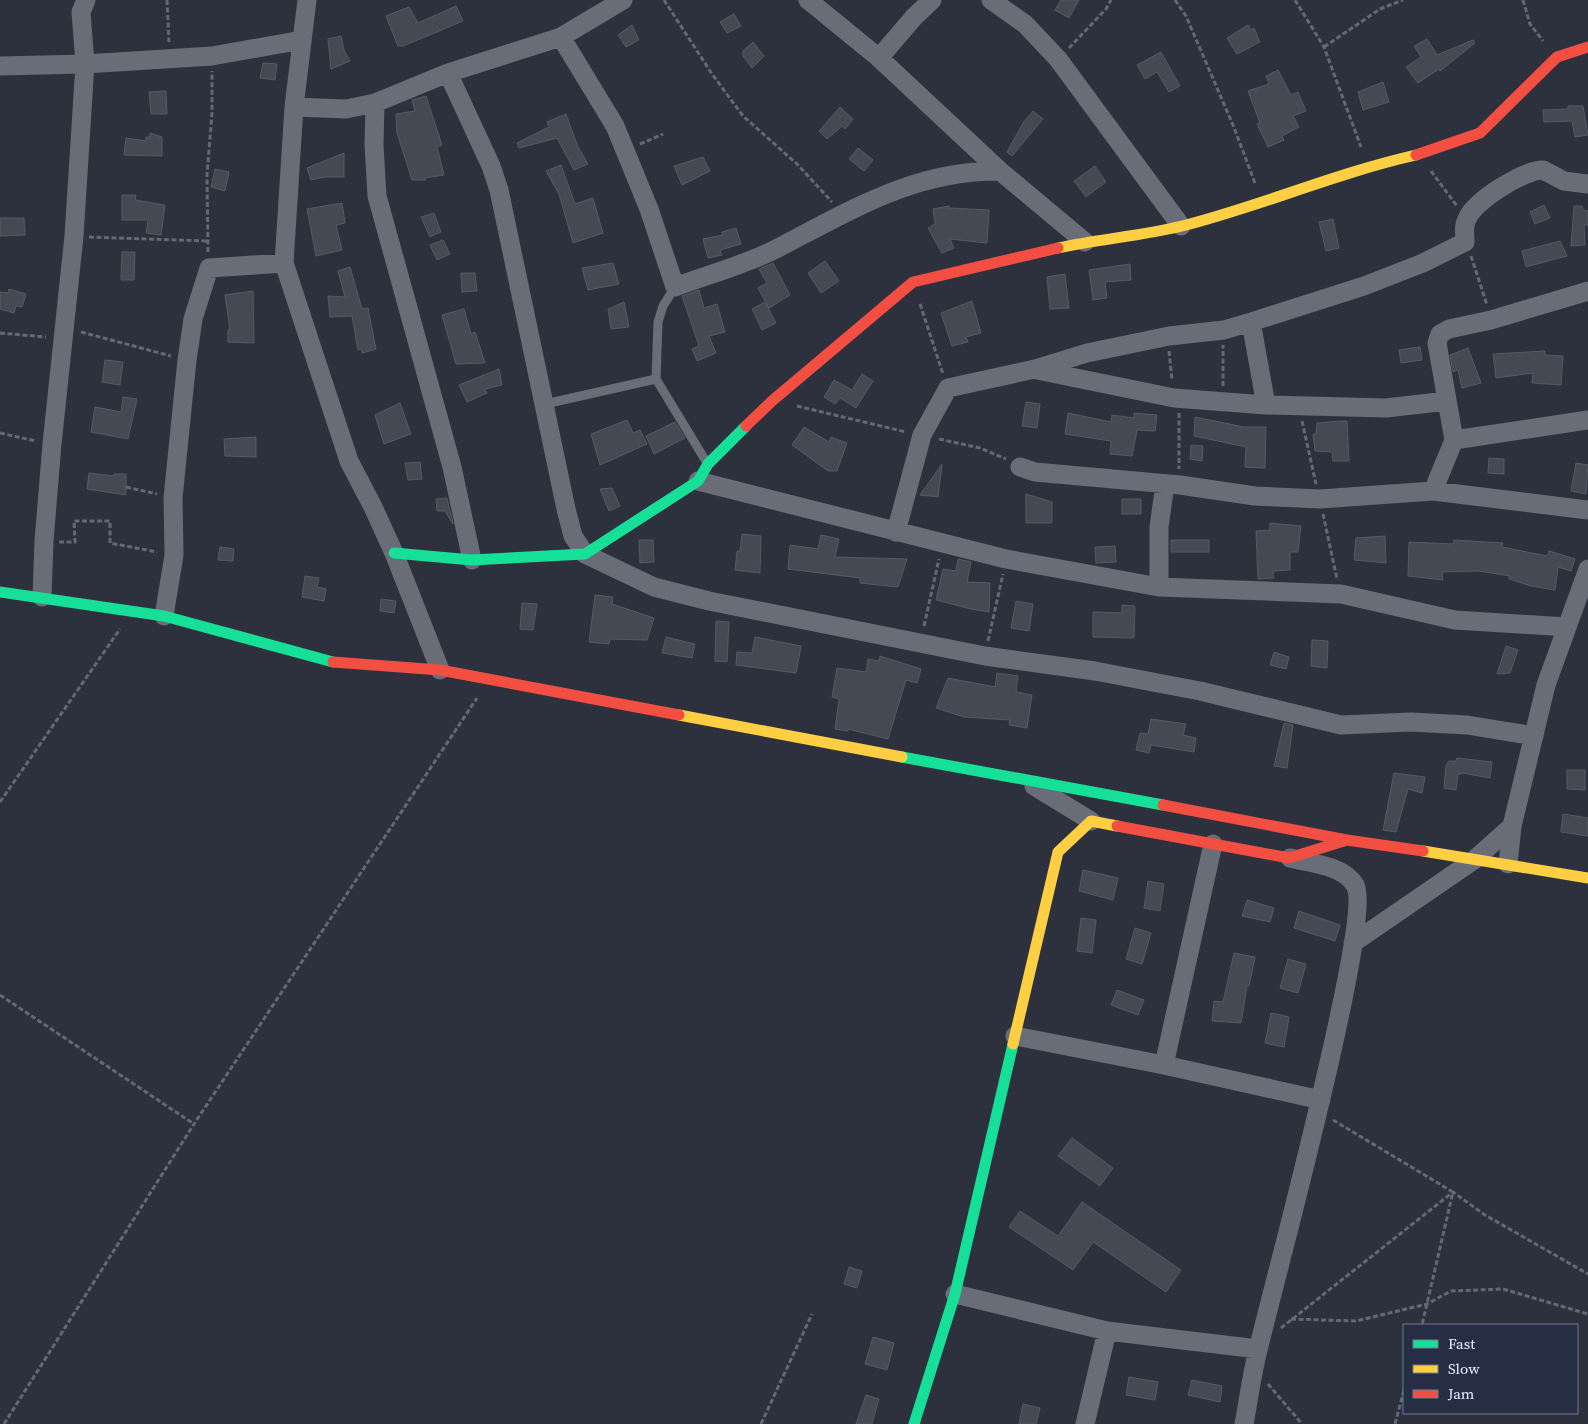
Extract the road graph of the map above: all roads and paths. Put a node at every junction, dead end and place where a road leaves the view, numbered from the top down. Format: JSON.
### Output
{"nodes":[{"id":1,"x":86,"y":0,"type":"edge"},
{"id":2,"x":168,"y":0,"type":"edge"},
{"id":3,"x":623,"y":0,"type":"edge"},
{"id":4,"x":664,"y":0,"type":"edge"},
{"id":5,"x":808,"y":0,"type":"edge"},
{"id":6,"x":932,"y":0,"type":"edge"},
{"id":7,"x":991,"y":0,"type":"edge"},
{"id":8,"x":1111,"y":0,"type":"edge"},
{"id":9,"x":1175,"y":0,"type":"edge"},
{"id":10,"x":1295,"y":0,"type":"edge"},
{"id":11,"x":1403,"y":0,"type":"edge"},
{"id":12,"x":1523,"y":0,"type":"edge"},
{"id":13,"x":311,"y":2,"type":"edge"},
{"id":14,"x":561,"y":37,"type":"junction"},
{"id":15,"x":302,"y":40,"type":"junction"},
{"id":16,"x":1324,"y":47,"type":"junction"},
{"id":17,"x":1588,"y":47,"type":"edge"},
{"id":18,"x":212,"y":56,"type":"junction"},
{"id":19,"x":1557,"y":57,"type":"junction"},
{"id":20,"x":880,"y":58,"type":"junction"},
{"id":21,"x":1058,"y":59,"type":"junction"},
{"id":22,"x":170,"y":60,"type":"junction"},
{"id":23,"x":85,"y":64,"type":"junction"},
{"id":24,"x":0,"y":66,"type":"edge"},
{"id":25,"x":448,"y":73,"type":"junction"},
{"id":26,"x":375,"y":103,"type":"junction"},
{"id":27,"x":294,"y":108,"type":"junction"},
{"id":28,"x":663,"y":134,"type":"dead end"},
{"id":29,"x":626,"y":151,"type":"junction"},
{"id":30,"x":1420,"y":154,"type":"junction"},
{"id":31,"x":1367,"y":166,"type":"junction"},
{"id":32,"x":1000,"y":171,"type":"junction"},
{"id":33,"x":1588,"y":184,"type":"edge"},
{"id":34,"x":1262,"y":202,"type":"junction"},
{"id":35,"x":842,"y":213,"type":"junction"},
{"id":36,"x":1467,"y":218,"type":"junction"},
{"id":37,"x":1182,"y":226,"type":"junction"},
{"id":38,"x":74,"y":236,"type":"junction"},
{"id":39,"x":208,"y":241,"type":"junction"},
{"id":40,"x":1085,"y":242,"type":"junction"},
{"id":41,"x":1465,"y":242,"type":"junction"},
{"id":42,"x":284,"y":263,"type":"junction"},
{"id":43,"x":209,"y":268,"type":"junction"},
{"id":44,"x":913,"y":282,"type":"junction"},
{"id":45,"x":675,"y":287,"type":"junction"},
{"id":46,"x":1588,"y":291,"type":"edge"},
{"id":47,"x":1491,"y":320,"type":"junction"},
{"id":48,"x":1251,"y":322,"type":"junction"},
{"id":49,"x":1224,"y":330,"type":"junction"},
{"id":50,"x":63,"y":332,"type":"junction"},
{"id":51,"x":0,"y":334,"type":"edge"},
{"id":52,"x":1169,"y":336,"type":"junction"},
{"id":53,"x":187,"y":360,"type":"junction"},
{"id":54,"x":1035,"y":369,"type":"junction"},
{"id":55,"x":656,"y":379,"type":"junction"},
{"id":56,"x":948,"y":388,"type":"junction"},
{"id":57,"x":1177,"y":398,"type":"junction"},
{"id":58,"x":772,"y":401,"type":"junction"},
{"id":59,"x":1222,"y":401,"type":"junction"},
{"id":60,"x":1447,"y":401,"type":"junction"},
{"id":61,"x":545,"y":404,"type":"junction"},
{"id":62,"x":1266,"y":405,"type":"junction"},
{"id":63,"x":1588,"y":420,"type":"edge"},
{"id":64,"x":0,"y":433,"type":"edge"},
{"id":65,"x":922,"y":435,"type":"junction"},
{"id":66,"x":1454,"y":440,"type":"junction"},
{"id":67,"x":52,"y":444,"type":"junction"},
{"id":68,"x":708,"y":464,"type":"junction"},
{"id":69,"x":1020,"y":467,"type":"joint"},
{"id":70,"x":698,"y":481,"type":"junction"},
{"id":71,"x":1172,"y":484,"type":"junction"},
{"id":72,"x":126,"y":487,"type":"dead end"},
{"id":73,"x":1433,"y":491,"type":"junction"},
{"id":74,"x":173,"y":498,"type":"junction"},
{"id":75,"x":1588,"y":510,"type":"edge"},
{"id":76,"x":896,"y":532,"type":"junction"},
{"id":77,"x":44,"y":540,"type":"junction"},
{"id":78,"x":942,"y":544,"type":"junction"},
{"id":79,"x":394,"y":553,"type":"junction"},
{"id":80,"x":585,"y":554,"type":"junction"},
{"id":81,"x":174,"y":555,"type":"junction"},
{"id":82,"x":1006,"y":559,"type":"junction"},
{"id":83,"x":472,"y":560,"type":"junction"},
{"id":84,"x":1588,"y":569,"type":"edge"},
{"id":85,"x":1159,"y":587,"type":"junction"},
{"id":86,"x":0,"y":592,"type":"edge"},
{"id":87,"x":42,"y":597,"type":"junction"},
{"id":88,"x":132,"y":612,"type":"junction"},
{"id":89,"x":164,"y":616,"type":"junction"},
{"id":90,"x":1567,"y":627,"type":"junction"},
{"id":91,"x":920,"y":643,"type":"junction"},
{"id":92,"x":984,"y":656,"type":"junction"},
{"id":93,"x":440,"y":670,"type":"junction"},
{"id":94,"x":489,"y":680,"type":"junction"},
{"id":95,"x":1534,"y":736,"type":"junction"},
{"id":96,"x":1025,"y":780,"type":"junction"},
{"id":97,"x":0,"y":802,"type":"edge"},
{"id":98,"x":1091,"y":821,"type":"junction"},
{"id":99,"x":1512,"y":826,"type":"junction"},
{"id":100,"x":1347,"y":840,"type":"junction"},
{"id":101,"x":1213,"y":844,"type":"junction"},
{"id":102,"x":1288,"y":858,"type":"junction"},
{"id":103,"x":1474,"y":860,"type":"junction"},
{"id":104,"x":1508,"y":864,"type":"junction"},
{"id":105,"x":1588,"y":878,"type":"edge"},
{"id":106,"x":1353,"y":943,"type":"junction"},
{"id":107,"x":0,"y":995,"type":"edge"},
{"id":108,"x":1015,"y":1036,"type":"junction"},
{"id":109,"x":1164,"y":1065,"type":"junction"},
{"id":110,"x":1321,"y":1100,"type":"junction"},
{"id":111,"x":194,"y":1124,"type":"junction"},
{"id":112,"x":1453,"y":1192,"type":"junction"},
{"id":113,"x":1588,"y":1274,"type":"edge"},
{"id":114,"x":955,"y":1294,"type":"junction"},
{"id":115,"x":1427,"y":1304,"type":"junction"},
{"id":116,"x":812,"y":1314,"type":"dead end"},
{"id":117,"x":1588,"y":1314,"type":"edge"},
{"id":118,"x":1291,"y":1319,"type":"junction"},
{"id":119,"x":1422,"y":1324,"type":"edge"},
{"id":120,"x":1107,"y":1331,"type":"junction"},
{"id":121,"x":1278,"y":1331,"type":"dead end"},
{"id":122,"x":1258,"y":1349,"type":"junction"},
{"id":123,"x":1254,"y":1369,"type":"junction"},
{"id":124,"x":1403,"y":1394,"type":"edge"},
{"id":125,"x":4,"y":1424,"type":"edge"},
{"id":126,"x":761,"y":1424,"type":"edge"},
{"id":127,"x":914,"y":1424,"type":"edge"},
{"id":128,"x":1085,"y":1424,"type":"edge"},
{"id":129,"x":1244,"y":1424,"type":"edge"},
{"id":130,"x":1302,"y":1424,"type":"edge"},
{"id":131,"x":1395,"y":1424,"type":"edge"}],
"edges":[{"from":1,"to":23,"type":"street"},
{"from":2,"to":22,"type":"path"},
{"from":3,"to":14,"type":"street"},
{"from":4,"to":35,"type":"path"},
{"from":5,"to":20,"type":"street"},
{"from":6,"to":20,"type":"street"},
{"from":7,"to":21,"type":"street"},
{"from":8,"to":21,"type":"path"},
{"from":9,"to":34,"type":"path"},
{"from":10,"to":16,"type":"path"},
{"from":11,"to":16,"type":"path"},
{"from":12,"to":19,"type":"path"},
{"from":13,"to":15,"type":"street"},
{"from":14,"to":25,"type":"street"},
{"from":14,"to":29,"type":"street"},
{"from":15,"to":18,"type":"street"},
{"from":15,"to":27,"type":"street"},
{"from":16,"to":31,"type":"path"},
{"from":17,"to":19,"type":"street"},
{"from":18,"to":22,"type":"street"},
{"from":18,"to":39,"type":"path"},
{"from":19,"to":30,"type":"street"},
{"from":20,"to":32,"type":"street"},
{"from":21,"to":37,"type":"street"},
{"from":22,"to":23,"type":"street"},
{"from":23,"to":24,"type":"street"},
{"from":23,"to":38,"type":"street"},
{"from":25,"to":26,"type":"street"},
{"from":25,"to":61,"type":"street"},
{"from":26,"to":27,"type":"street"},
{"from":26,"to":83,"type":"street"},
{"from":27,"to":42,"type":"street"},
{"from":28,"to":29,"type":"path"},
{"from":29,"to":45,"type":"street"},
{"from":30,"to":31,"type":"street"},
{"from":30,"to":36,"type":"path"},
{"from":31,"to":34,"type":"street"},
{"from":32,"to":35,"type":"street"},
{"from":32,"to":40,"type":"street"},
{"from":33,"to":36,"type":"street"},
{"from":34,"to":37,"type":"street"},
{"from":35,"to":45,"type":"street"},
{"from":36,"to":41,"type":"street"},
{"from":37,"to":40,"type":"street"},
{"from":38,"to":39,"type":"path"},
{"from":38,"to":50,"type":"street"},
{"from":39,"to":43,"type":"path"},
{"from":40,"to":44,"type":"street"},
{"from":41,"to":47,"type":"path"},
{"from":41,"to":48,"type":"street"},
{"from":42,"to":43,"type":"street"},
{"from":42,"to":79,"type":"street"},
{"from":43,"to":53,"type":"street"},
{"from":44,"to":56,"type":"path"},
{"from":44,"to":58,"type":"street"},
{"from":45,"to":55,"type":"lane"},
{"from":46,"to":47,"type":"street"},
{"from":47,"to":60,"type":"street"},
{"from":48,"to":49,"type":"street"},
{"from":48,"to":62,"type":"street"},
{"from":49,"to":52,"type":"street"},
{"from":49,"to":59,"type":"path"},
{"from":50,"to":51,"type":"path"},
{"from":50,"to":53,"type":"path"},
{"from":50,"to":67,"type":"street"},
{"from":52,"to":54,"type":"street"},
{"from":52,"to":57,"type":"path"},
{"from":53,"to":74,"type":"street"},
{"from":54,"to":56,"type":"street"},
{"from":54,"to":57,"type":"street"},
{"from":55,"to":61,"type":"lane"},
{"from":55,"to":68,"type":"lane"},
{"from":56,"to":65,"type":"street"},
{"from":57,"to":59,"type":"street"},
{"from":57,"to":71,"type":"path"},
{"from":58,"to":65,"type":"path"},
{"from":58,"to":68,"type":"street"},
{"from":59,"to":62,"type":"street"},
{"from":60,"to":62,"type":"street"},
{"from":60,"to":66,"type":"street"},
{"from":61,"to":80,"type":"street"},
{"from":63,"to":66,"type":"street"},
{"from":64,"to":67,"type":"path"},
{"from":65,"to":69,"type":"path"},
{"from":65,"to":76,"type":"street"},
{"from":66,"to":73,"type":"street"},
{"from":67,"to":77,"type":"street"},
{"from":68,"to":70,"type":"street"},
{"from":69,"to":71,"type":"street"},
{"from":70,"to":76,"type":"street"},
{"from":70,"to":80,"type":"street"},
{"from":71,"to":73,"type":"street"},
{"from":71,"to":85,"type":"street"},
{"from":72,"to":74,"type":"path"},
{"from":73,"to":75,"type":"street"},
{"from":74,"to":81,"type":"street"},
{"from":76,"to":78,"type":"street"},
{"from":77,"to":81,"type":"path"},
{"from":77,"to":87,"type":"street"},
{"from":78,"to":82,"type":"street"},
{"from":78,"to":91,"type":"path"},
{"from":79,"to":83,"type":"street"},
{"from":79,"to":93,"type":"street"},
{"from":80,"to":83,"type":"street"},
{"from":80,"to":91,"type":"street"},
{"from":81,"to":89,"type":"street"},
{"from":82,"to":85,"type":"street"},
{"from":82,"to":92,"type":"path"},
{"from":84,"to":90,"type":"street"},
{"from":85,"to":90,"type":"street"},
{"from":86,"to":87,"type":"street"},
{"from":87,"to":88,"type":"street"},
{"from":88,"to":89,"type":"street"},
{"from":88,"to":97,"type":"path"},
{"from":89,"to":93,"type":"street"},
{"from":90,"to":95,"type":"street"},
{"from":91,"to":92,"type":"street"},
{"from":92,"to":95,"type":"street"},
{"from":93,"to":94,"type":"street"},
{"from":94,"to":96,"type":"street"},
{"from":94,"to":111,"type":"path"},
{"from":95,"to":99,"type":"street"},
{"from":96,"to":98,"type":"street"},
{"from":96,"to":100,"type":"street"},
{"from":98,"to":101,"type":"street"},
{"from":98,"to":108,"type":"street"},
{"from":99,"to":103,"type":"street"},
{"from":99,"to":104,"type":"street"},
{"from":100,"to":102,"type":"street"},
{"from":100,"to":103,"type":"street"},
{"from":101,"to":102,"type":"street"},
{"from":101,"to":109,"type":"street"},
{"from":102,"to":106,"type":"street"},
{"from":103,"to":104,"type":"street"},
{"from":103,"to":106,"type":"street"},
{"from":104,"to":105,"type":"street"},
{"from":106,"to":110,"type":"street"},
{"from":107,"to":111,"type":"path"},
{"from":108,"to":109,"type":"street"},
{"from":108,"to":114,"type":"street"},
{"from":109,"to":110,"type":"street"},
{"from":110,"to":112,"type":"path"},
{"from":110,"to":122,"type":"street"},
{"from":111,"to":125,"type":"path"},
{"from":112,"to":113,"type":"path"},
{"from":112,"to":115,"type":"path"},
{"from":112,"to":118,"type":"path"},
{"from":114,"to":120,"type":"street"},
{"from":114,"to":127,"type":"street"},
{"from":115,"to":117,"type":"path"},
{"from":115,"to":118,"type":"path"},
{"from":115,"to":119,"type":"path"},
{"from":116,"to":126,"type":"path"},
{"from":118,"to":121,"type":"path"},
{"from":120,"to":122,"type":"street"},
{"from":120,"to":128,"type":"street"},
{"from":122,"to":123,"type":"street"},
{"from":123,"to":129,"type":"street"},
{"from":123,"to":130,"type":"path"},
{"from":124,"to":131,"type":"path"}]}
